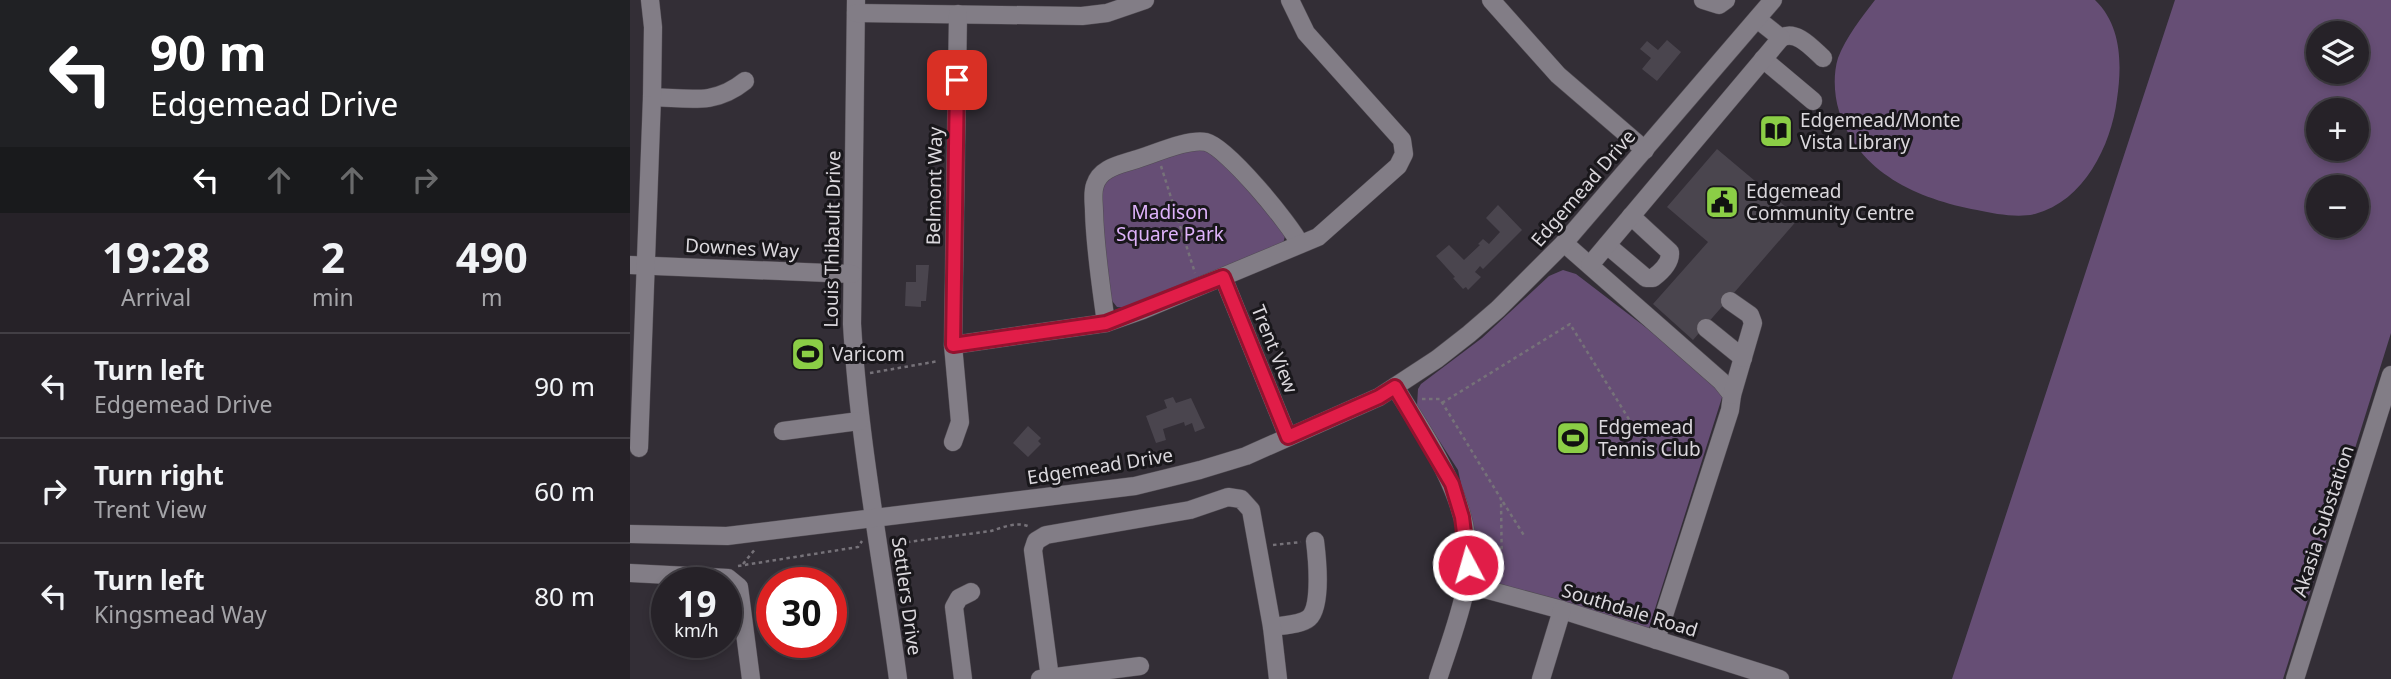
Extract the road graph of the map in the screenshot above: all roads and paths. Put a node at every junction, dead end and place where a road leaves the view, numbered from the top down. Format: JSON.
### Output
{"nodes":[{"id":1,"x":650,"y":0,"type":"edge"},
{"id":2,"x":1145,"y":0,"type":"edge"},
{"id":3,"x":1290,"y":0,"type":"edge"},
{"id":4,"x":1491,"y":0,"type":"edge"},
{"id":5,"x":1703,"y":0,"type":"edge"},
{"id":6,"x":1726,"y":0,"type":"edge"},
{"id":7,"x":1773,"y":0,"type":"edge"},
{"id":8,"x":856,"y":7,"type":"edge"},
{"id":9,"x":1032,"y":7,"type":"edge"},
{"id":10,"x":958,"y":14,"type":"junction"},
{"id":11,"x":1757,"y":19,"type":"junction"},
{"id":12,"x":1780,"y":38,"type":"junction"},
{"id":13,"x":1823,"y":58,"type":"dead end"},
{"id":14,"x":1763,"y":59,"type":"junction"},
{"id":15,"x":745,"y":81,"type":"dead end"},
{"id":16,"x":652,"y":97,"type":"junction"},
{"id":17,"x":1812,"y":101,"type":"dead end"},
{"id":18,"x":1645,"y":150,"type":"junction"},
{"id":19,"x":1157,"y":153,"type":"junction"},
{"id":20,"x":1631,"y":216,"type":"junction"},
{"id":21,"x":1564,"y":243,"type":"junction"},
{"id":22,"x":1300,"y":244,"type":"junction"},
{"id":23,"x":1606,"y":245,"type":"junction"},
{"id":24,"x":638,"y":265,"type":"edge"},
{"id":25,"x":1590,"y":265,"type":"junction"},
{"id":26,"x":852,"y":274,"type":"junction"},
{"id":27,"x":1223,"y":277,"type":"junction"},
{"id":28,"x":1200,"y":286,"type":"junction"},
{"id":29,"x":1730,"y":301,"type":"dead end"},
{"id":30,"x":1106,"y":323,"type":"junction"},
{"id":31,"x":1706,"y":328,"type":"dead end"},
{"id":32,"x":953,"y":352,"type":"junction"},
{"id":33,"x":1743,"y":358,"type":"junction"},
{"id":34,"x":2391,"y":375,"type":"edge"},
{"id":35,"x":855,"y":377,"type":"junction"},
{"id":36,"x":1395,"y":387,"type":"junction"},
{"id":37,"x":1732,"y":395,"type":"junction"},
{"id":38,"x":1416,"y":400,"type":"dead end"},
{"id":39,"x":1442,"y":403,"type":"junction"},
{"id":40,"x":859,"y":421,"type":"junction"},
{"id":41,"x":783,"y":431,"type":"dead end"},
{"id":42,"x":1288,"y":437,"type":"junction"},
{"id":43,"x":953,"y":442,"type":"dead end"},
{"id":44,"x":639,"y":448,"type":"dead end"},
{"id":45,"x":1653,"y":458,"type":"dead end"},
{"id":46,"x":1501,"y":499,"type":"junction"},
{"id":47,"x":875,"y":518,"type":"junction"},
{"id":48,"x":1034,"y":530,"type":"dead end"},
{"id":49,"x":630,"y":534,"type":"edge"},
{"id":50,"x":1525,"y":537,"type":"dead end"},
{"id":51,"x":863,"y":540,"type":"dead end"},
{"id":52,"x":1315,"y":541,"type":"joint"},
{"id":53,"x":890,"y":545,"type":"dead end"},
{"id":54,"x":1257,"y":547,"type":"junction"},
{"id":55,"x":756,"y":548,"type":"dead end"},
{"id":56,"x":743,"y":565,"type":"junction"},
{"id":57,"x":740,"y":567,"type":"edge"},
{"id":58,"x":630,"y":573,"type":"edge"},
{"id":59,"x":651,"y":574,"type":"edge"},
{"id":60,"x":1466,"y":584,"type":"junction"},
{"id":61,"x":1502,"y":585,"type":"dead end"},
{"id":62,"x":971,"y":592,"type":"dead end"},
{"id":63,"x":742,"y":610,"type":"edge"},
{"id":64,"x":1562,"y":610,"type":"junction"},
{"id":65,"x":1272,"y":627,"type":"junction"},
{"id":66,"x":1656,"y":640,"type":"junction"},
{"id":67,"x":1140,"y":666,"type":"dead end"},
{"id":68,"x":1045,"y":678,"type":"edge"},
{"id":69,"x":751,"y":679,"type":"edge"},
{"id":70,"x":898,"y":679,"type":"edge"},
{"id":71,"x":963,"y":679,"type":"edge"},
{"id":72,"x":1278,"y":679,"type":"edge"},
{"id":73,"x":1438,"y":679,"type":"edge"},
{"id":74,"x":1541,"y":679,"type":"edge"},
{"id":75,"x":1780,"y":679,"type":"edge"},
{"id":76,"x":2295,"y":679,"type":"edge"}],
"edges":[{"from":1,"to":16,"type":"street"},
{"from":2,"to":9,"type":"street"},
{"from":3,"to":22,"type":"street"},
{"from":4,"to":18,"type":"street"},
{"from":5,"to":6,"type":"street"},
{"from":7,"to":11,"type":"street","name":"Edgemead Drive"},
{"from":8,"to":10,"type":"street"},
{"from":8,"to":26,"type":"street","name":"Louis Thibault Drive"},
{"from":9,"to":10,"type":"street"},
{"from":10,"to":32,"type":"street","name":"Belmont Way"},
{"from":11,"to":12,"type":"street"},
{"from":11,"to":18,"type":"street","name":"Edgemead Drive"},
{"from":12,"to":13,"type":"street"},
{"from":12,"to":14,"type":"street"},
{"from":14,"to":17,"type":"street"},
{"from":14,"to":20,"type":"street"},
{"from":15,"to":16,"type":"street"},
{"from":16,"to":24,"type":"street"},
{"from":18,"to":21,"type":"street","name":"Edgemead Drive"},
{"from":19,"to":22,"type":"street"},
{"from":19,"to":28,"type":"path"},
{"from":19,"to":30,"type":"street"},
{"from":20,"to":23,"type":"street"},
{"from":20,"to":23,"type":"street"},
{"from":21,"to":25,"type":"street"},
{"from":21,"to":36,"type":"street","name":"Edgemead Drive"},
{"from":22,"to":27,"type":"street"},
{"from":23,"to":25,"type":"street"},
{"from":24,"to":26,"type":"street","name":"Downes Way"},
{"from":24,"to":44,"type":"street"},
{"from":25,"to":37,"type":"street"},
{"from":26,"to":35,"type":"street","name":"Louis Thibault Drive"},
{"from":27,"to":28,"type":"street"},
{"from":27,"to":42,"type":"street","name":"Trent View"},
{"from":28,"to":30,"type":"street"},
{"from":29,"to":33,"type":"street"},
{"from":30,"to":32,"type":"street"},
{"from":31,"to":33,"type":"street"},
{"from":32,"to":35,"type":"path"},
{"from":32,"to":43,"type":"street","name":"Belmont Way"},
{"from":33,"to":37,"type":"street"},
{"from":34,"to":76,"type":"street","name":"Akasia Substation"},
{"from":35,"to":40,"type":"street","name":"Louis Thibault Drive"},
{"from":36,"to":42,"type":"street","name":"Edgemead Drive"},
{"from":36,"to":60,"type":"street"},
{"from":37,"to":66,"type":"street"},
{"from":38,"to":39,"type":"path"},
{"from":39,"to":45,"type":"path"},
{"from":39,"to":46,"type":"path"},
{"from":40,"to":41,"type":"street"},
{"from":40,"to":47,"type":"street","name":"Louis Thibault Drive"},
{"from":42,"to":47,"type":"street","name":"Edgemead Drive"},
{"from":46,"to":50,"type":"path"},
{"from":46,"to":61,"type":"path"},
{"from":47,"to":49,"type":"street","name":"Edgemead Drive"},
{"from":47,"to":70,"type":"street","name":"Settlers Drive"},
{"from":48,"to":53,"type":"path"},
{"from":51,"to":56,"type":"path"},
{"from":52,"to":54,"type":"path"},
{"from":52,"to":65,"type":"street"},
{"from":54,"to":65,"type":"street"},
{"from":54,"to":68,"type":"street"},
{"from":55,"to":56,"type":"path"},
{"from":56,"to":57,"type":"path"},
{"from":58,"to":59,"type":"street"},
{"from":60,"to":64,"type":"street","name":"Southdale Road"},
{"from":60,"to":73,"type":"street"},
{"from":62,"to":71,"type":"street"},
{"from":63,"to":69,"type":"street"},
{"from":64,"to":66,"type":"street","name":"Southdale Road"},
{"from":64,"to":74,"type":"street"},
{"from":65,"to":72,"type":"street"},
{"from":66,"to":75,"type":"street","name":"Southdale Road"},
{"from":67,"to":68,"type":"street"}]}
